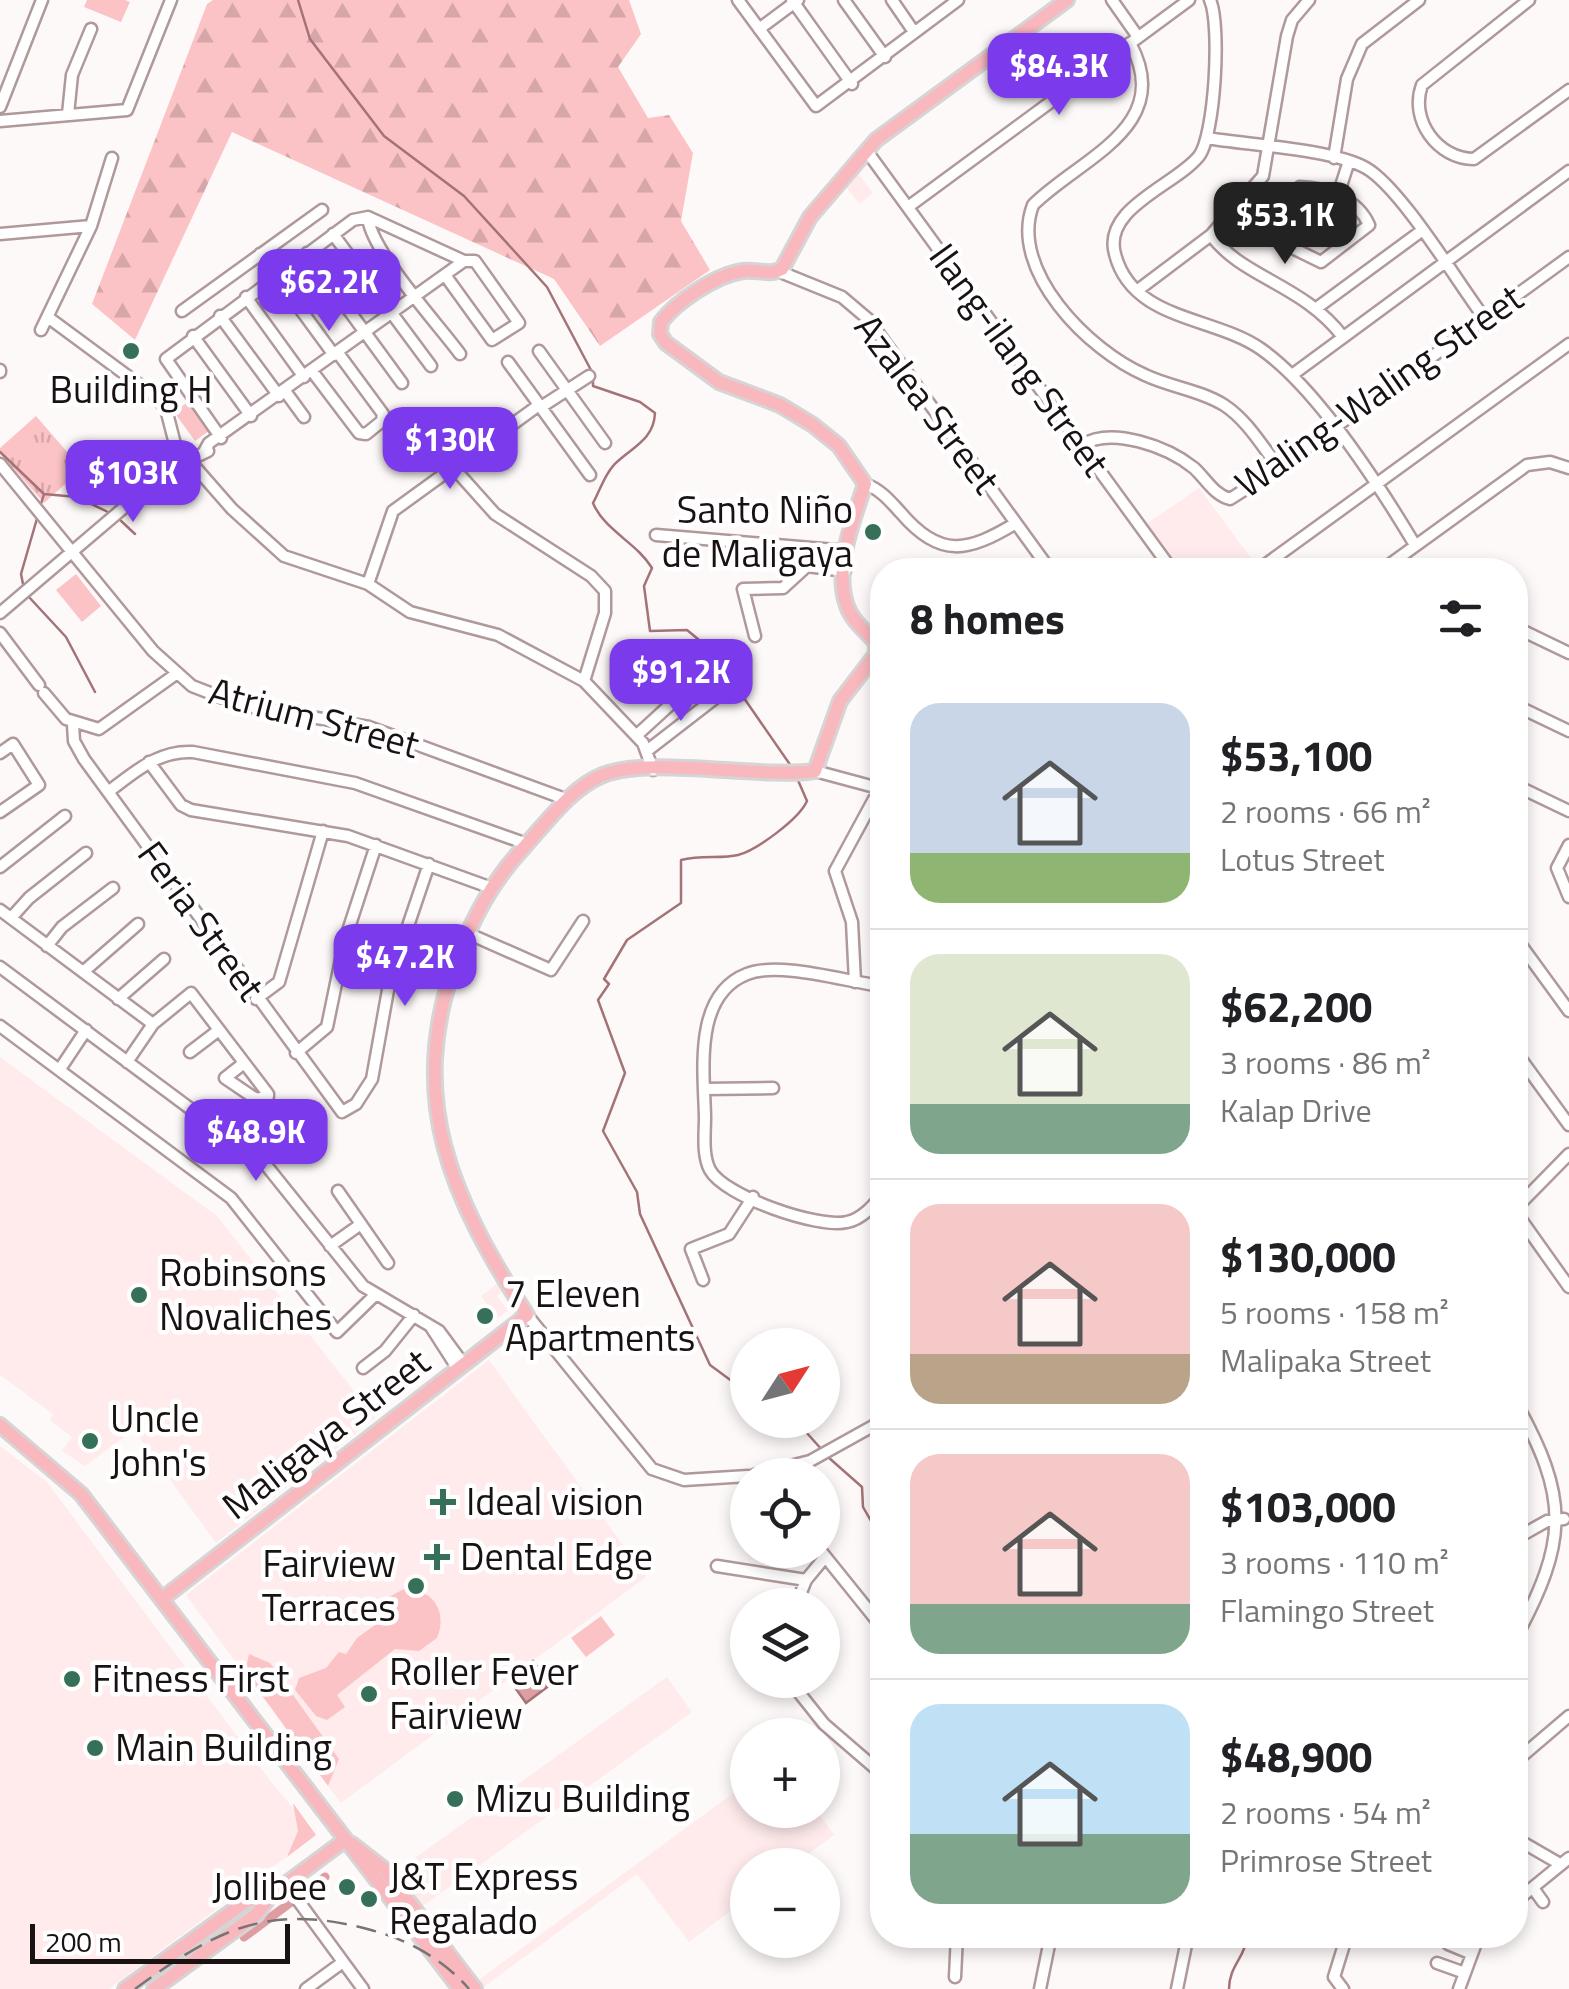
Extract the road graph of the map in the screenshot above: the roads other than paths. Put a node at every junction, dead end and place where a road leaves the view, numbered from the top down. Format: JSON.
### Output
{"nodes":[{"id":1,"x":42,"y":0,"type":"edge"},
{"id":2,"x":171,"y":0,"type":"edge"},
{"id":3,"x":738,"y":0,"type":"edge"},
{"id":4,"x":844,"y":0,"type":"edge"},
{"id":5,"x":892,"y":0,"type":"edge"},
{"id":6,"x":958,"y":0,"type":"edge"},
{"id":7,"x":1067,"y":0,"type":"edge"},
{"id":8,"x":1112,"y":0,"type":"edge"},
{"id":9,"x":1189,"y":0,"type":"edge"},
{"id":10,"x":1210,"y":0,"type":"edge"},
{"id":11,"x":1308,"y":0,"type":"edge"},
{"id":12,"x":1419,"y":0,"type":"edge"},
{"id":13,"x":1527,"y":0,"type":"edge"},
{"id":14,"x":795,"y":1,"type":"edge"},
{"id":15,"x":91,"y":28,"type":"dead end"},
{"id":16,"x":759,"y":29,"type":"junction"},
{"id":17,"x":914,"y":32,"type":"junction"},
{"id":18,"x":1134,"y":40,"type":"junction"},
{"id":19,"x":885,"y":57,"type":"junction"},
{"id":20,"x":852,"y":84,"type":"junction"},
{"id":21,"x":1569,"y":90,"type":"edge"},
{"id":22,"x":0,"y":107,"type":"edge"},
{"id":23,"x":68,"y":114,"type":"junction"},
{"id":24,"x":0,"y":121,"type":"edge"},
{"id":25,"x":1207,"y":138,"type":"junction"},
{"id":26,"x":1270,"y":149,"type":"junction"},
{"id":27,"x":866,"y":150,"type":"junction"},
{"id":28,"x":112,"y":158,"type":"dead end"},
{"id":29,"x":1334,"y":158,"type":"junction"},
{"id":30,"x":1349,"y":161,"type":"junction"},
{"id":31,"x":1569,"y":171,"type":"edge"},
{"id":32,"x":1338,"y":195,"type":"junction"},
{"id":33,"x":908,"y":207,"type":"junction"},
{"id":34,"x":322,"y":210,"type":"dead end"},
{"id":35,"x":368,"y":217,"type":"junction"},
{"id":36,"x":92,"y":226,"type":"junction"},
{"id":37,"x":1420,"y":232,"type":"junction"},
{"id":38,"x":0,"y":234,"type":"edge"},
{"id":39,"x":333,"y":234,"type":"junction"},
{"id":40,"x":1211,"y":235,"type":"junction"},
{"id":41,"x":307,"y":253,"type":"junction"},
{"id":42,"x":260,"y":254,"type":"junction"},
{"id":43,"x":1569,"y":257,"type":"edge"},
{"id":44,"x":464,"y":260,"type":"junction"},
{"id":45,"x":1444,"y":263,"type":"junction"},
{"id":46,"x":778,"y":271,"type":"junction"},
{"id":47,"x":445,"y":274,"type":"junction"},
{"id":48,"x":276,"y":276,"type":"junction"},
{"id":49,"x":1138,"y":290,"type":"junction"},
{"id":50,"x":417,"y":295,"type":"junction"},
{"id":51,"x":246,"y":297,"type":"junction"},
{"id":52,"x":1318,"y":307,"type":"junction"},
{"id":53,"x":182,"y":310,"type":"dead end"},
{"id":54,"x":392,"y":314,"type":"junction"},
{"id":55,"x":220,"y":316,"type":"junction"},
{"id":56,"x":49,"y":318,"type":"junction"},
{"id":57,"x":1485,"y":319,"type":"junction"},
{"id":58,"x":41,"y":330,"type":"dead end"},
{"id":59,"x":365,"y":332,"type":"junction"},
{"id":60,"x":193,"y":336,"type":"junction"},
{"id":61,"x":1343,"y":338,"type":"junction"},
{"id":62,"x":1569,"y":344,"type":"edge"},
{"id":63,"x":539,"y":351,"type":"dead end"},
{"id":64,"x":336,"y":354,"type":"junction"},
{"id":65,"x":460,"y":354,"type":"dead end"},
{"id":66,"x":508,"y":362,"type":"dead end"},
{"id":67,"x":431,"y":366,"type":"dead end"},
{"id":68,"x":308,"y":374,"type":"junction"},
{"id":69,"x":1292,"y":375,"type":"junction"},
{"id":70,"x":589,"y":376,"type":"dead end"},
{"id":71,"x":402,"y":382,"type":"dead end"},
{"id":72,"x":567,"y":390,"type":"junction"},
{"id":73,"x":282,"y":394,"type":"junction"},
{"id":74,"x":540,"y":406,"type":"junction"},
{"id":75,"x":251,"y":416,"type":"junction"},
{"id":76,"x":304,"y":417,"type":"dead end"},
{"id":77,"x":1334,"y":428,"type":"junction"},
{"id":78,"x":220,"y":439,"type":"junction"},
{"id":79,"x":605,"y":443,"type":"dead end"},
{"id":80,"x":1082,"y":445,"type":"junction"},
{"id":81,"x":190,"y":462,"type":"junction"},
{"id":82,"x":0,"y":464,"type":"edge"},
{"id":83,"x":452,"y":466,"type":"junction"},
{"id":84,"x":1278,"y":468,"type":"junction"},
{"id":85,"x":1569,"y":468,"type":"edge"},
{"id":86,"x":590,"y":475,"type":"dead end"},
{"id":87,"x":865,"y":484,"type":"junction"},
{"id":88,"x":1378,"y":484,"type":"junction"},
{"id":89,"x":1016,"y":522,"type":"junction"},
{"id":90,"x":656,"y":535,"type":"dead end"},
{"id":91,"x":1415,"y":545,"type":"junction"},
{"id":92,"x":74,"y":549,"type":"junction"},
{"id":93,"x":847,"y":551,"type":"junction"},
{"id":94,"x":1042,"y":558,"type":"edge"},
{"id":95,"x":1163,"y":558,"type":"edge"},
{"id":96,"x":1275,"y":558,"type":"edge"},
{"id":97,"x":1398,"y":558,"type":"edge"},
{"id":98,"x":845,"y":571,"type":"junction"},
{"id":99,"x":368,"y":584,"type":"junction"},
{"id":100,"x":0,"y":613,"type":"edge"},
{"id":101,"x":1528,"y":632,"type":"edge"},
{"id":102,"x":0,"y":634,"type":"edge"},
{"id":103,"x":755,"y":636,"type":"dead end"},
{"id":104,"x":870,"y":636,"type":"edge"},
{"id":105,"x":1569,"y":653,"type":"edge"},
{"id":106,"x":870,"y":662,"type":"edge"},
{"id":107,"x":176,"y":674,"type":"junction"},
{"id":108,"x":584,"y":682,"type":"junction"},
{"id":109,"x":696,"y":682,"type":"dead end"},
{"id":110,"x":714,"y":699,"type":"dead end"},
{"id":111,"x":1528,"y":712,"type":"edge"},
{"id":112,"x":73,"y":724,"type":"junction"},
{"id":113,"x":1569,"y":732,"type":"edge"},
{"id":114,"x":636,"y":735,"type":"junction"},
{"id":115,"x":648,"y":750,"type":"junction"},
{"id":116,"x":0,"y":753,"type":"edge"},
{"id":117,"x":149,"y":762,"type":"junction"},
{"id":118,"x":654,"y":770,"type":"junction"},
{"id":119,"x":815,"y":772,"type":"junction"},
{"id":120,"x":870,"y":786,"type":"edge"},
{"id":121,"x":1528,"y":791,"type":"edge"},
{"id":122,"x":108,"y":792,"type":"junction"},
{"id":123,"x":568,"y":800,"type":"junction"},
{"id":124,"x":870,"y":808,"type":"edge"},
{"id":125,"x":1569,"y":811,"type":"edge"},
{"id":126,"x":0,"y":812,"type":"edge"},
{"id":127,"x":64,"y":816,"type":"dead end"},
{"id":128,"x":322,"y":831,"type":"junction"},
{"id":129,"x":527,"y":844,"type":"junction"},
{"id":130,"x":376,"y":845,"type":"junction"},
{"id":131,"x":1569,"y":846,"type":"edge"},
{"id":132,"x":86,"y":853,"type":"dead end"},
{"id":133,"x":429,"y":864,"type":"junction"},
{"id":134,"x":0,"y":867,"type":"edge"},
{"id":135,"x":485,"y":885,"type":"junction"},
{"id":136,"x":112,"y":888,"type":"dead end"},
{"id":137,"x":1569,"y":898,"type":"edge"},
{"id":138,"x":0,"y":910,"type":"edge"},
{"id":139,"x":11,"y":918,"type":"junction"},
{"id":140,"x":583,"y":921,"type":"dead end"},
{"id":141,"x":138,"y":924,"type":"dead end"},
{"id":142,"x":467,"y":933,"type":"junction"},
{"id":143,"x":47,"y":946,"type":"junction"},
{"id":144,"x":1528,"y":955,"type":"edge"},
{"id":145,"x":164,"y":959,"type":"dead end"},
{"id":146,"x":0,"y":966,"type":"edge"},
{"id":147,"x":83,"y":972,"type":"junction"},
{"id":148,"x":855,"y":982,"type":"junction"},
{"id":149,"x":870,"y":984,"type":"edge"},
{"id":150,"x":118,"y":999,"type":"junction"},
{"id":151,"x":256,"y":999,"type":"junction"},
{"id":152,"x":1569,"y":1012,"type":"edge"},
{"id":153,"x":152,"y":1024,"type":"junction"},
{"id":154,"x":0,"y":1026,"type":"edge"},
{"id":155,"x":86,"y":1030,"type":"junction"},
{"id":156,"x":218,"y":1030,"type":"junction"},
{"id":157,"x":190,"y":1052,"type":"dead end"},
{"id":158,"x":296,"y":1053,"type":"junction"},
{"id":159,"x":127,"y":1062,"type":"junction"},
{"id":160,"x":244,"y":1063,"type":"dead end"},
{"id":161,"x":1528,"y":1069,"type":"edge"},
{"id":162,"x":60,"y":1070,"type":"junction"},
{"id":163,"x":773,"y":1088,"type":"dead end"},
{"id":164,"x":704,"y":1089,"type":"junction"},
{"id":165,"x":1569,"y":1125,"type":"edge"},
{"id":166,"x":1569,"y":1154,"type":"edge"},
{"id":167,"x":338,"y":1191,"type":"dead end"},
{"id":168,"x":753,"y":1197,"type":"junction"},
{"id":169,"x":1528,"y":1197,"type":"edge"},
{"id":170,"x":870,"y":1208,"type":"edge"},
{"id":171,"x":361,"y":1224,"type":"junction"},
{"id":172,"x":1528,"y":1229,"type":"edge"},
{"id":173,"x":330,"y":1246,"type":"junction"},
{"id":174,"x":388,"y":1262,"type":"dead end"},
{"id":175,"x":703,"y":1280,"type":"dead end"},
{"id":176,"x":1569,"y":1288,"type":"edge"},
{"id":177,"x":374,"y":1296,"type":"junction"},
{"id":178,"x":527,"y":1315,"type":"junction"},
{"id":179,"x":414,"y":1316,"type":"junction"},
{"id":180,"x":461,"y":1367,"type":"junction"},
{"id":181,"x":362,"y":1368,"type":"dead end"},
{"id":182,"x":0,"y":1425,"type":"edge"},
{"id":183,"x":1528,"y":1426,"type":"edge"},
{"id":184,"x":870,"y":1428,"type":"edge"},
{"id":185,"x":816,"y":1458,"type":"edge"},
{"id":186,"x":730,"y":1477,"type":"edge"},
{"id":187,"x":1564,"y":1519,"type":"junction"},
{"id":188,"x":1528,"y":1532,"type":"edge"},
{"id":189,"x":717,"y":1566,"type":"dead end"},
{"id":190,"x":813,"y":1568,"type":"edge"},
{"id":191,"x":834,"y":1568,"type":"edge"},
{"id":192,"x":806,"y":1580,"type":"junction"},
{"id":193,"x":803,"y":1588,"type":"edge"},
{"id":194,"x":162,"y":1599,"type":"junction"},
{"id":195,"x":870,"y":1612,"type":"edge"},
{"id":196,"x":1528,"y":1616,"type":"edge"},
{"id":197,"x":803,"y":1698,"type":"edge"},
{"id":198,"x":1569,"y":1716,"type":"edge"},
{"id":199,"x":1528,"y":1751,"type":"edge"},
{"id":200,"x":870,"y":1764,"type":"edge"},
{"id":201,"x":345,"y":1840,"type":"junction"},
{"id":202,"x":1528,"y":1844,"type":"edge"},
{"id":203,"x":1564,"y":1861,"type":"edge"},
{"id":204,"x":286,"y":1884,"type":"junction"},
{"id":205,"x":1533,"y":1888,"type":"junction"},
{"id":206,"x":1528,"y":1892,"type":"edge"},
{"id":207,"x":271,"y":1894,"type":"junction"},
{"id":208,"x":1543,"y":1902,"type":"dead end"},
{"id":209,"x":955,"y":1948,"type":"edge"},
{"id":210,"x":1048,"y":1948,"type":"edge"},
{"id":211,"x":1186,"y":1948,"type":"edge"},
{"id":212,"x":1343,"y":1948,"type":"edge"},
{"id":213,"x":1458,"y":1948,"type":"edge"},
{"id":214,"x":1474,"y":1948,"type":"edge"},
{"id":215,"x":1472,"y":1954,"type":"junction"},
{"id":216,"x":343,"y":1962,"type":"junction"},
{"id":217,"x":1437,"y":1963,"type":"dead end"},
{"id":218,"x":1464,"y":1973,"type":"junction"},
{"id":219,"x":954,"y":1977,"type":"dead end"},
{"id":220,"x":125,"y":1989,"type":"edge"},
{"id":221,"x":154,"y":1989,"type":"edge"},
{"id":222,"x":306,"y":1989,"type":"edge"},
{"id":223,"x":363,"y":1989,"type":"edge"},
{"id":224,"x":460,"y":1989,"type":"edge"},
{"id":225,"x":475,"y":1989,"type":"edge"},
{"id":226,"x":1040,"y":1989,"type":"edge"},
{"id":227,"x":1178,"y":1989,"type":"edge"},
{"id":228,"x":1343,"y":1989,"type":"edge"},
{"id":229,"x":1459,"y":1989,"type":"edge"}],
"edges":[{"from":1,"to":22,"type":"street"},
{"from":2,"to":23,"type":"street"},
{"from":3,"to":16,"type":"street"},
{"from":4,"to":19,"type":"street"},
{"from":5,"to":17,"type":"street"},
{"from":6,"to":17,"type":"street"},
{"from":7,"to":27,"type":"main road"},
{"from":8,"to":18,"type":"street"},
{"from":9,"to":18,"type":"street"},
{"from":10,"to":25,"type":"street"},
{"from":11,"to":26,"type":"street"},
{"from":12,"to":29,"type":"street"},
{"from":13,"to":21,"type":"street"},
{"from":14,"to":16,"type":"street"},
{"from":14,"to":20,"type":"street"},
{"from":15,"to":23,"type":"street"},
{"from":16,"to":20,"type":"street"},
{"from":17,"to":19,"type":"street"},
{"from":18,"to":33,"type":"street"},
{"from":18,"to":84,"type":"street"},
{"from":19,"to":20,"type":"street"},
{"from":23,"to":24,"type":"street"},
{"from":25,"to":26,"type":"street"},
{"from":25,"to":49,"type":"street"},
{"from":26,"to":29,"type":"street"},
{"from":26,"to":40,"type":"street"},
{"from":27,"to":33,"type":"street","name":"Ilang-ilang Street"},
{"from":27,"to":46,"type":"main road"},
{"from":28,"to":36,"type":"street"},
{"from":29,"to":30,"type":"street"},
{"from":30,"to":32,"type":"street"},
{"from":30,"to":37,"type":"street"},
{"from":31,"to":45,"type":"street"},
{"from":32,"to":32,"type":"street"},
{"from":33,"to":80,"type":"street","name":"Ilang-ilang Street"},
{"from":34,"to":42,"type":"street"},
{"from":35,"to":39,"type":"street"},
{"from":35,"to":44,"type":"street"},
{"from":35,"to":50,"type":"street"},
{"from":36,"to":38,"type":"street"},
{"from":36,"to":56,"type":"street"},
{"from":37,"to":45,"type":"street"},
{"from":37,"to":52,"type":"street"},
{"from":39,"to":41,"type":"street"},
{"from":39,"to":54,"type":"street"},
{"from":40,"to":49,"type":"street"},
{"from":40,"to":52,"type":"street"},
{"from":41,"to":48,"type":"street"},
{"from":41,"to":59,"type":"street"},
{"from":42,"to":48,"type":"street"},
{"from":42,"to":53,"type":"street"},
{"from":43,"to":57,"type":"street","name":"Waling-Waling Street"},
{"from":44,"to":47,"type":"street"},
{"from":44,"to":47,"type":"street"},
{"from":45,"to":57,"type":"street"},
{"from":45,"to":61,"type":"street"},
{"from":46,"to":87,"type":"main road"},
{"from":46,"to":89,"type":"street","name":"Azalea Street"},
{"from":47,"to":50,"type":"street"},
{"from":48,"to":51,"type":"street"},
{"from":48,"to":64,"type":"street"},
{"from":49,"to":69,"type":"street"},
{"from":50,"to":54,"type":"street"},
{"from":50,"to":65,"type":"street"},
{"from":51,"to":55,"type":"street"},
{"from":51,"to":68,"type":"street"},
{"from":52,"to":61,"type":"street"},
{"from":54,"to":59,"type":"street"},
{"from":54,"to":67,"type":"street"},
{"from":55,"to":60,"type":"street"},
{"from":55,"to":73,"type":"street"},
{"from":56,"to":58,"type":"street"},
{"from":56,"to":81,"type":"street"},
{"from":57,"to":77,"type":"street","name":"Waling-Waling Street"},
{"from":59,"to":64,"type":"street"},
{"from":59,"to":71,"type":"street"},
{"from":60,"to":75,"type":"street"},
{"from":60,"to":78,"type":"street"},
{"from":61,"to":69,"type":"street"},
{"from":62,"to":88,"type":"street"},
{"from":63,"to":72,"type":"street"},
{"from":64,"to":68,"type":"street"},
{"from":64,"to":68,"type":"street"},
{"from":66,"to":74,"type":"street"},
{"from":68,"to":73,"type":"street"},
{"from":69,"to":77,"type":"street"},
{"from":70,"to":72,"type":"street"},
{"from":72,"to":74,"type":"street"},
{"from":72,"to":79,"type":"street"},
{"from":73,"to":75,"type":"street"},
{"from":73,"to":76,"type":"street"},
{"from":74,"to":83,"type":"street"},
{"from":74,"to":86,"type":"street"},
{"from":75,"to":78,"type":"street"},
{"from":77,"to":84,"type":"street","name":"Waling-Waling Street"},
{"from":77,"to":88,"type":"street"},
{"from":78,"to":81,"type":"street"},
{"from":80,"to":84,"type":"street","name":"Waling-Waling Street"},
{"from":80,"to":95,"type":"street","name":"Ilang-ilang Street"},
{"from":81,"to":92,"type":"street"},
{"from":81,"to":99,"type":"street"},
{"from":82,"to":92,"type":"street"},
{"from":83,"to":99,"type":"street"},
{"from":83,"to":108,"type":"street"},
{"from":85,"to":91,"type":"street"},
{"from":87,"to":89,"type":"street"},
{"from":87,"to":93,"type":"main road"},
{"from":88,"to":91,"type":"street"},
{"from":88,"to":96,"type":"street"},
{"from":89,"to":94,"type":"street","name":"Azalea Street"},
{"from":90,"to":93,"type":"street"},
{"from":91,"to":97,"type":"street"},
{"from":92,"to":100,"type":"street"},
{"from":92,"to":107,"type":"street"},
{"from":93,"to":98,"type":"main road"},
{"from":98,"to":103,"type":"street"},
{"from":98,"to":104,"type":"main road"},
{"from":99,"to":108,"type":"street"},
{"from":101,"to":105,"type":"street"},
{"from":102,"to":112,"type":"street"},
{"from":106,"to":119,"type":"main road"},
{"from":107,"to":112,"type":"street"},
{"from":107,"to":123,"type":"street","name":"Atrium Street"},
{"from":108,"to":114,"type":"street"},
{"from":109,"to":114,"type":"street"},
{"from":110,"to":115,"type":"street"},
{"from":111,"to":113,"type":"street"},
{"from":112,"to":122,"type":"street","name":"Feria Street"},
{"from":114,"to":115,"type":"street"},
{"from":115,"to":118,"type":"street"},
{"from":116,"to":126,"type":"street"},
{"from":117,"to":122,"type":"street"},
{"from":117,"to":128,"type":"street"},
{"from":117,"to":129,"type":"street"},
{"from":118,"to":119,"type":"main road"},
{"from":118,"to":123,"type":"main road"},
{"from":119,"to":120,"type":"street"},
{"from":121,"to":125,"type":"street"},
{"from":122,"to":151,"type":"street","name":"Feria Street"},
{"from":123,"to":129,"type":"main road"},
{"from":124,"to":148,"type":"street"},
{"from":127,"to":134,"type":"street"},
{"from":128,"to":130,"type":"street"},
{"from":128,"to":151,"type":"street"},
{"from":129,"to":135,"type":"main road"},
{"from":130,"to":133,"type":"street"},
{"from":130,"to":158,"type":"street"},
{"from":131,"to":137,"type":"street"},
{"from":132,"to":139,"type":"street"},
{"from":133,"to":135,"type":"street"},
{"from":133,"to":158,"type":"street","name":"Feria Street"},
{"from":135,"to":142,"type":"main road"},
{"from":136,"to":143,"type":"street"},
{"from":138,"to":139,"type":"street"},
{"from":139,"to":143,"type":"street"},
{"from":140,"to":142,"type":"street"},
{"from":141,"to":147,"type":"street"},
{"from":142,"to":178,"type":"main road"},
{"from":143,"to":147,"type":"street"},
{"from":144,"to":152,"type":"street"},
{"from":145,"to":150,"type":"street"},
{"from":146,"to":155,"type":"street"},
{"from":147,"to":150,"type":"street"},
{"from":148,"to":149,"type":"street"},
{"from":148,"to":164,"type":"street"},
{"from":150,"to":153,"type":"street"},
{"from":151,"to":158,"type":"street","name":"Feria Street"},
{"from":153,"to":156,"type":"street"},
{"from":153,"to":159,"type":"street"},
{"from":154,"to":162,"type":"street"},
{"from":155,"to":159,"type":"street"},
{"from":155,"to":162,"type":"street"},
{"from":156,"to":157,"type":"street"},
{"from":156,"to":160,"type":"street"},
{"from":159,"to":173,"type":"street"},
{"from":161,"to":165,"type":"street"},
{"from":162,"to":177,"type":"street"},
{"from":163,"to":164,"type":"street"},
{"from":164,"to":168,"type":"street"},
{"from":166,"to":169,"type":"street"},
{"from":167,"to":171,"type":"street"},
{"from":168,"to":170,"type":"street"},
{"from":168,"to":175,"type":"street"},
{"from":171,"to":173,"type":"street"},
{"from":171,"to":174,"type":"street"},
{"from":172,"to":176,"type":"street"},
{"from":173,"to":177,"type":"street"},
{"from":177,"to":179,"type":"street"},
{"from":178,"to":180,"type":"main road","name":"Maligaya Street"},
{"from":178,"to":186,"type":"street"},
{"from":179,"to":180,"type":"street"},
{"from":179,"to":181,"type":"street"},
{"from":180,"to":194,"type":"main road","name":"Maligaya Street"},
{"from":182,"to":194,"type":"main road"},
{"from":183,"to":187,"type":"street"},
{"from":184,"to":185,"type":"street"},
{"from":187,"to":188,"type":"street"},
{"from":187,"to":196,"type":"street"},
{"from":189,"to":192,"type":"street"},
{"from":190,"to":192,"type":"street"},
{"from":191,"to":195,"type":"street"},
{"from":192,"to":193,"type":"street"},
{"from":194,"to":201,"type":"main road"},
{"from":197,"to":200,"type":"street"},
{"from":198,"to":199,"type":"street"},
{"from":201,"to":204,"type":"main road"},
{"from":201,"to":224,"type":"main road"},
{"from":201,"to":225,"type":"main road"},
{"from":202,"to":203,"type":"street"},
{"from":203,"to":205,"type":"street"},
{"from":204,"to":207,"type":"main road"},
{"from":204,"to":216,"type":"street"},
{"from":205,"to":206,"type":"street"},
{"from":205,"to":208,"type":"street"},
{"from":207,"to":220,"type":"main road"},
{"from":207,"to":221,"type":"main road"},
{"from":209,"to":219,"type":"street"},
{"from":210,"to":226,"type":"street"},
{"from":211,"to":227,"type":"street"},
{"from":212,"to":228,"type":"street"},
{"from":213,"to":215,"type":"street"},
{"from":214,"to":215,"type":"street"},
{"from":215,"to":218,"type":"street"},
{"from":216,"to":222,"type":"street"},
{"from":216,"to":223,"type":"street"},
{"from":217,"to":218,"type":"street"},
{"from":218,"to":229,"type":"street"}]}
